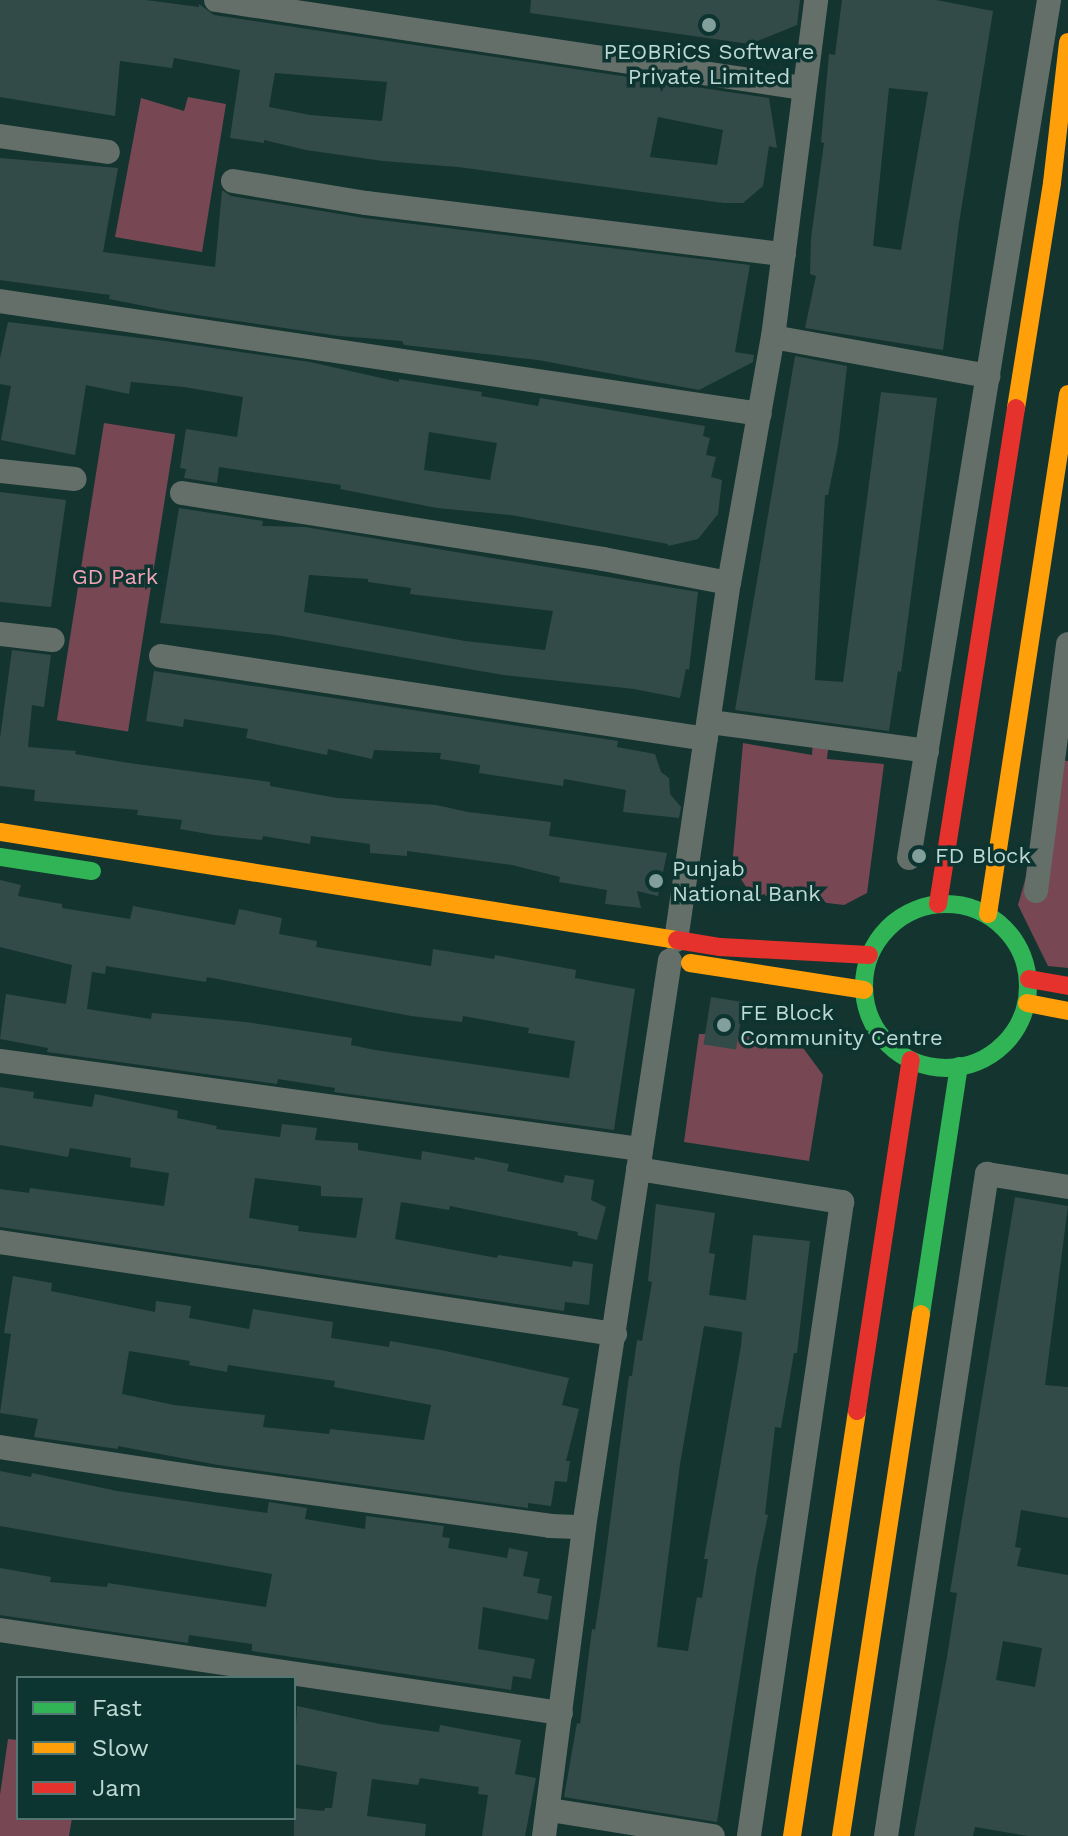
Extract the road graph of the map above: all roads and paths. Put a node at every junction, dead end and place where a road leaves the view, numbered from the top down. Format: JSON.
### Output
{"nodes":[{"id":1,"x":216,"y":0,"type":"edge"},
{"id":2,"x":816,"y":0,"type":"edge"},
{"id":3,"x":1049,"y":0,"type":"edge"},
{"id":4,"x":1068,"y":42,"type":"edge"},
{"id":5,"x":803,"y":88,"type":"junction"},
{"id":6,"x":0,"y":136,"type":"edge"},
{"id":7,"x":108,"y":152,"type":"dead end"},
{"id":8,"x":233,"y":181,"type":"dead end"},
{"id":9,"x":784,"y":254,"type":"junction"},
{"id":10,"x":0,"y":301,"type":"edge"},
{"id":11,"x":773,"y":337,"type":"junction"},
{"id":12,"x":988,"y":376,"type":"junction"},
{"id":13,"x":1068,"y":394,"type":"edge"},
{"id":14,"x":760,"y":414,"type":"junction"},
{"id":15,"x":0,"y":471,"type":"edge"},
{"id":16,"x":75,"y":479,"type":"dead end"},
{"id":17,"x":182,"y":493,"type":"dead end"},
{"id":18,"x":729,"y":583,"type":"junction"},
{"id":19,"x":0,"y":634,"type":"edge"},
{"id":20,"x":53,"y":640,"type":"dead end"},
{"id":21,"x":1068,"y":644,"type":"edge"},
{"id":22,"x":161,"y":656,"type":"dead end"},
{"id":23,"x":1062,"y":726,"type":"edge"},
{"id":24,"x":708,"y":730,"type":"junction"},
{"id":25,"x":927,"y":751,"type":"junction"},
{"id":26,"x":0,"y":832,"type":"edge"},
{"id":27,"x":110,"y":851,"type":"junction"},
{"id":28,"x":0,"y":857,"type":"edge"},
{"id":29,"x":909,"y":858,"type":"dead end"},
{"id":30,"x":1036,"y":891,"type":"dead end"},
{"id":31,"x":938,"y":904,"type":"junction"},
{"id":32,"x":988,"y":914,"type":"junction"},
{"id":33,"x":567,"y":924,"type":"junction"},
{"id":34,"x":563,"y":944,"type":"dead end"},
{"id":35,"x":667,"y":952,"type":"junction"},
{"id":36,"x":869,"y":955,"type":"junction"},
{"id":37,"x":1029,"y":979,"type":"junction"},
{"id":38,"x":1068,"y":986,"type":"edge"},
{"id":39,"x":864,"y":990,"type":"junction"},
{"id":40,"x":1027,"y":1003,"type":"junction"},
{"id":41,"x":1068,"y":1011,"type":"edge"},
{"id":42,"x":911,"y":1060,"type":"junction"},
{"id":43,"x":0,"y":1061,"type":"edge"},
{"id":44,"x":959,"y":1066,"type":"junction"},
{"id":45,"x":640,"y":1159,"type":"junction"},
{"id":46,"x":1068,"y":1187,"type":"edge"},
{"id":47,"x":0,"y":1242,"type":"edge"},
{"id":48,"x":615,"y":1334,"type":"junction"},
{"id":49,"x":0,"y":1447,"type":"edge"},
{"id":50,"x":584,"y":1527,"type":"junction"},
{"id":51,"x":0,"y":1630,"type":"edge"},
{"id":52,"x":561,"y":1713,"type":"junction"},
{"id":53,"x":550,"y":1810,"type":"junction"},
{"id":54,"x":544,"y":1836,"type":"edge"},
{"id":55,"x":713,"y":1836,"type":"edge"},
{"id":56,"x":749,"y":1836,"type":"edge"},
{"id":57,"x":792,"y":1836,"type":"edge"},
{"id":58,"x":841,"y":1836,"type":"edge"},
{"id":59,"x":886,"y":1836,"type":"edge"}],
"edges":[{"from":1,"to":5,"type":"street"},
{"from":2,"to":5,"type":"street"},
{"from":3,"to":12,"type":"street"},
{"from":4,"to":31,"type":"main road"},
{"from":5,"to":9,"type":"street"},
{"from":6,"to":7,"type":"street"},
{"from":8,"to":9,"type":"street"},
{"from":9,"to":11,"type":"street"},
{"from":10,"to":14,"type":"street"},
{"from":11,"to":12,"type":"street"},
{"from":11,"to":14,"type":"street"},
{"from":12,"to":25,"type":"street"},
{"from":13,"to":32,"type":"main road"},
{"from":14,"to":18,"type":"street"},
{"from":15,"to":16,"type":"street"},
{"from":17,"to":18,"type":"street"},
{"from":18,"to":24,"type":"street"},
{"from":19,"to":20,"type":"street"},
{"from":21,"to":23,"type":"street"},
{"from":22,"to":24,"type":"street"},
{"from":23,"to":30,"type":"street"},
{"from":24,"to":25,"type":"street"},
{"from":24,"to":35,"type":"street"},
{"from":25,"to":29,"type":"street"},
{"from":26,"to":27,"type":"main road"},
{"from":27,"to":28,"type":"main road"},
{"from":27,"to":33,"type":"main road"},
{"from":31,"to":32,"type":"main road"},
{"from":31,"to":36,"type":"main road"},
{"from":32,"to":37,"type":"main road"},
{"from":33,"to":34,"type":"main road"},
{"from":33,"to":35,"type":"main road"},
{"from":35,"to":36,"type":"main road"},
{"from":35,"to":39,"type":"main road"},
{"from":35,"to":45,"type":"street"},
{"from":36,"to":39,"type":"main road"},
{"from":37,"to":38,"type":"main road"},
{"from":37,"to":40,"type":"main road"},
{"from":39,"to":42,"type":"main road"},
{"from":40,"to":41,"type":"main road"},
{"from":40,"to":44,"type":"main road"},
{"from":42,"to":44,"type":"main road"},
{"from":42,"to":57,"type":"main road"},
{"from":43,"to":45,"type":"street"},
{"from":44,"to":58,"type":"main road"},
{"from":45,"to":48,"type":"street"},
{"from":45,"to":56,"type":"street"},
{"from":46,"to":59,"type":"street"},
{"from":47,"to":48,"type":"street"},
{"from":48,"to":50,"type":"street"},
{"from":49,"to":50,"type":"street"},
{"from":50,"to":52,"type":"street"},
{"from":51,"to":52,"type":"street"},
{"from":52,"to":53,"type":"street"},
{"from":53,"to":54,"type":"street"},
{"from":53,"to":55,"type":"street"}]}
